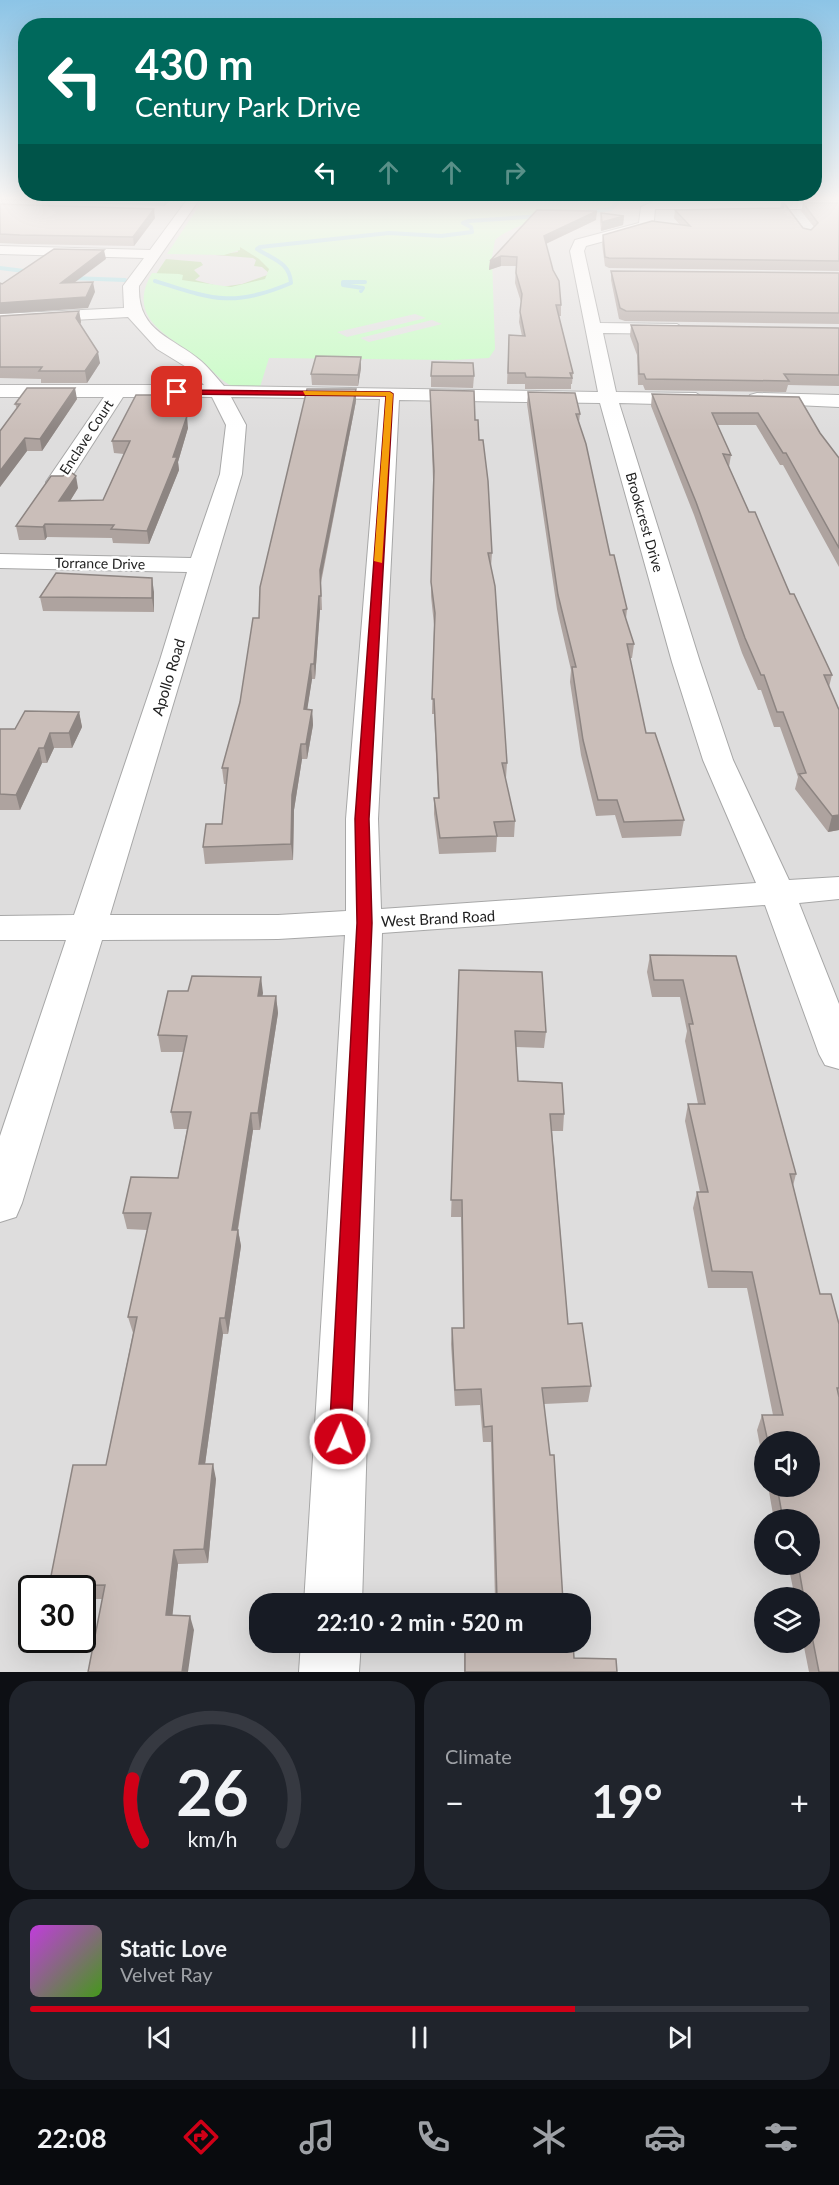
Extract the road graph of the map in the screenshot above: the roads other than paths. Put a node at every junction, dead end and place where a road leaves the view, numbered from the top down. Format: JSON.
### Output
{"nodes":[{"id":1,"x":139,"y":275,"type":"edge"},
{"id":2,"x":592,"y":275,"type":"edge"},
{"id":3,"x":133,"y":312,"type":"junction"},
{"id":4,"x":0,"y":319,"type":"edge"},
{"id":5,"x":594,"y":328,"type":"junction"},
{"id":6,"x":690,"y":329,"type":"edge"},
{"id":7,"x":0,"y":391,"type":"edge"},
{"id":8,"x":219,"y":392,"type":"junction"},
{"id":9,"x":116,"y":393,"type":"junction"},
{"id":10,"x":390,"y":394,"type":"junction"},
{"id":11,"x":608,"y":397,"type":"junction"},
{"id":12,"x":711,"y":399,"type":"edge"},
{"id":13,"x":733,"y":399,"type":"edge"},
{"id":14,"x":838,"y":402,"type":"edge"},
{"id":15,"x":57,"y":482,"type":"edge"},
{"id":16,"x":0,"y":561,"type":"edge"},
{"id":17,"x":201,"y":565,"type":"junction"},
{"id":18,"x":839,"y":888,"type":"edge"},
{"id":19,"x":777,"y":892,"type":"junction"},
{"id":20,"x":364,"y":923,"type":"junction"},
{"id":21,"x":0,"y":928,"type":"edge"},
{"id":22,"x":89,"y":928,"type":"junction"},
{"id":23,"x":839,"y":1054,"type":"edge"},
{"id":24,"x":0,"y":1203,"type":"edge"},
{"id":25,"x":334,"y":1593,"type":"edge"},
{"id":26,"x":330,"y":1653,"type":"edge"},
{"id":27,"x":329,"y":1672,"type":"edge"}],
"edges":[{"from":1,"to":3,"type":"street"},
{"from":2,"to":5,"type":"street","name":"Brookcrest Drive"},
{"from":3,"to":4,"type":"street"},
{"from":3,"to":8,"type":"street","name":"Apollo Road"},
{"from":5,"to":6,"type":"street"},
{"from":5,"to":11,"type":"street","name":"Brookcrest Drive"},
{"from":7,"to":9,"type":"street"},
{"from":8,"to":9,"type":"street"},
{"from":8,"to":10,"type":"street"},
{"from":8,"to":17,"type":"street","name":"Apollo Road"},
{"from":9,"to":15,"type":"street","name":"Enclave Court"},
{"from":10,"to":11,"type":"street"},
{"from":10,"to":20,"type":"street"},
{"from":11,"to":12,"type":"street"},
{"from":11,"to":19,"type":"street","name":"Brookcrest Drive"},
{"from":13,"to":14,"type":"street"},
{"from":16,"to":17,"type":"street","name":"Torrance Drive"},
{"from":17,"to":22,"type":"street","name":"Apollo Road"},
{"from":18,"to":19,"type":"street","name":"West Brand Road"},
{"from":19,"to":20,"type":"street","name":"West Brand Road"},
{"from":19,"to":23,"type":"street","name":"Brookcrest Drive"},
{"from":20,"to":22,"type":"street","name":"West Brand Road"},
{"from":20,"to":25,"type":"street"},
{"from":21,"to":22,"type":"street","name":"West Brand Road"},
{"from":22,"to":24,"type":"street","name":"Apollo Road"},
{"from":26,"to":27,"type":"street"}]}
